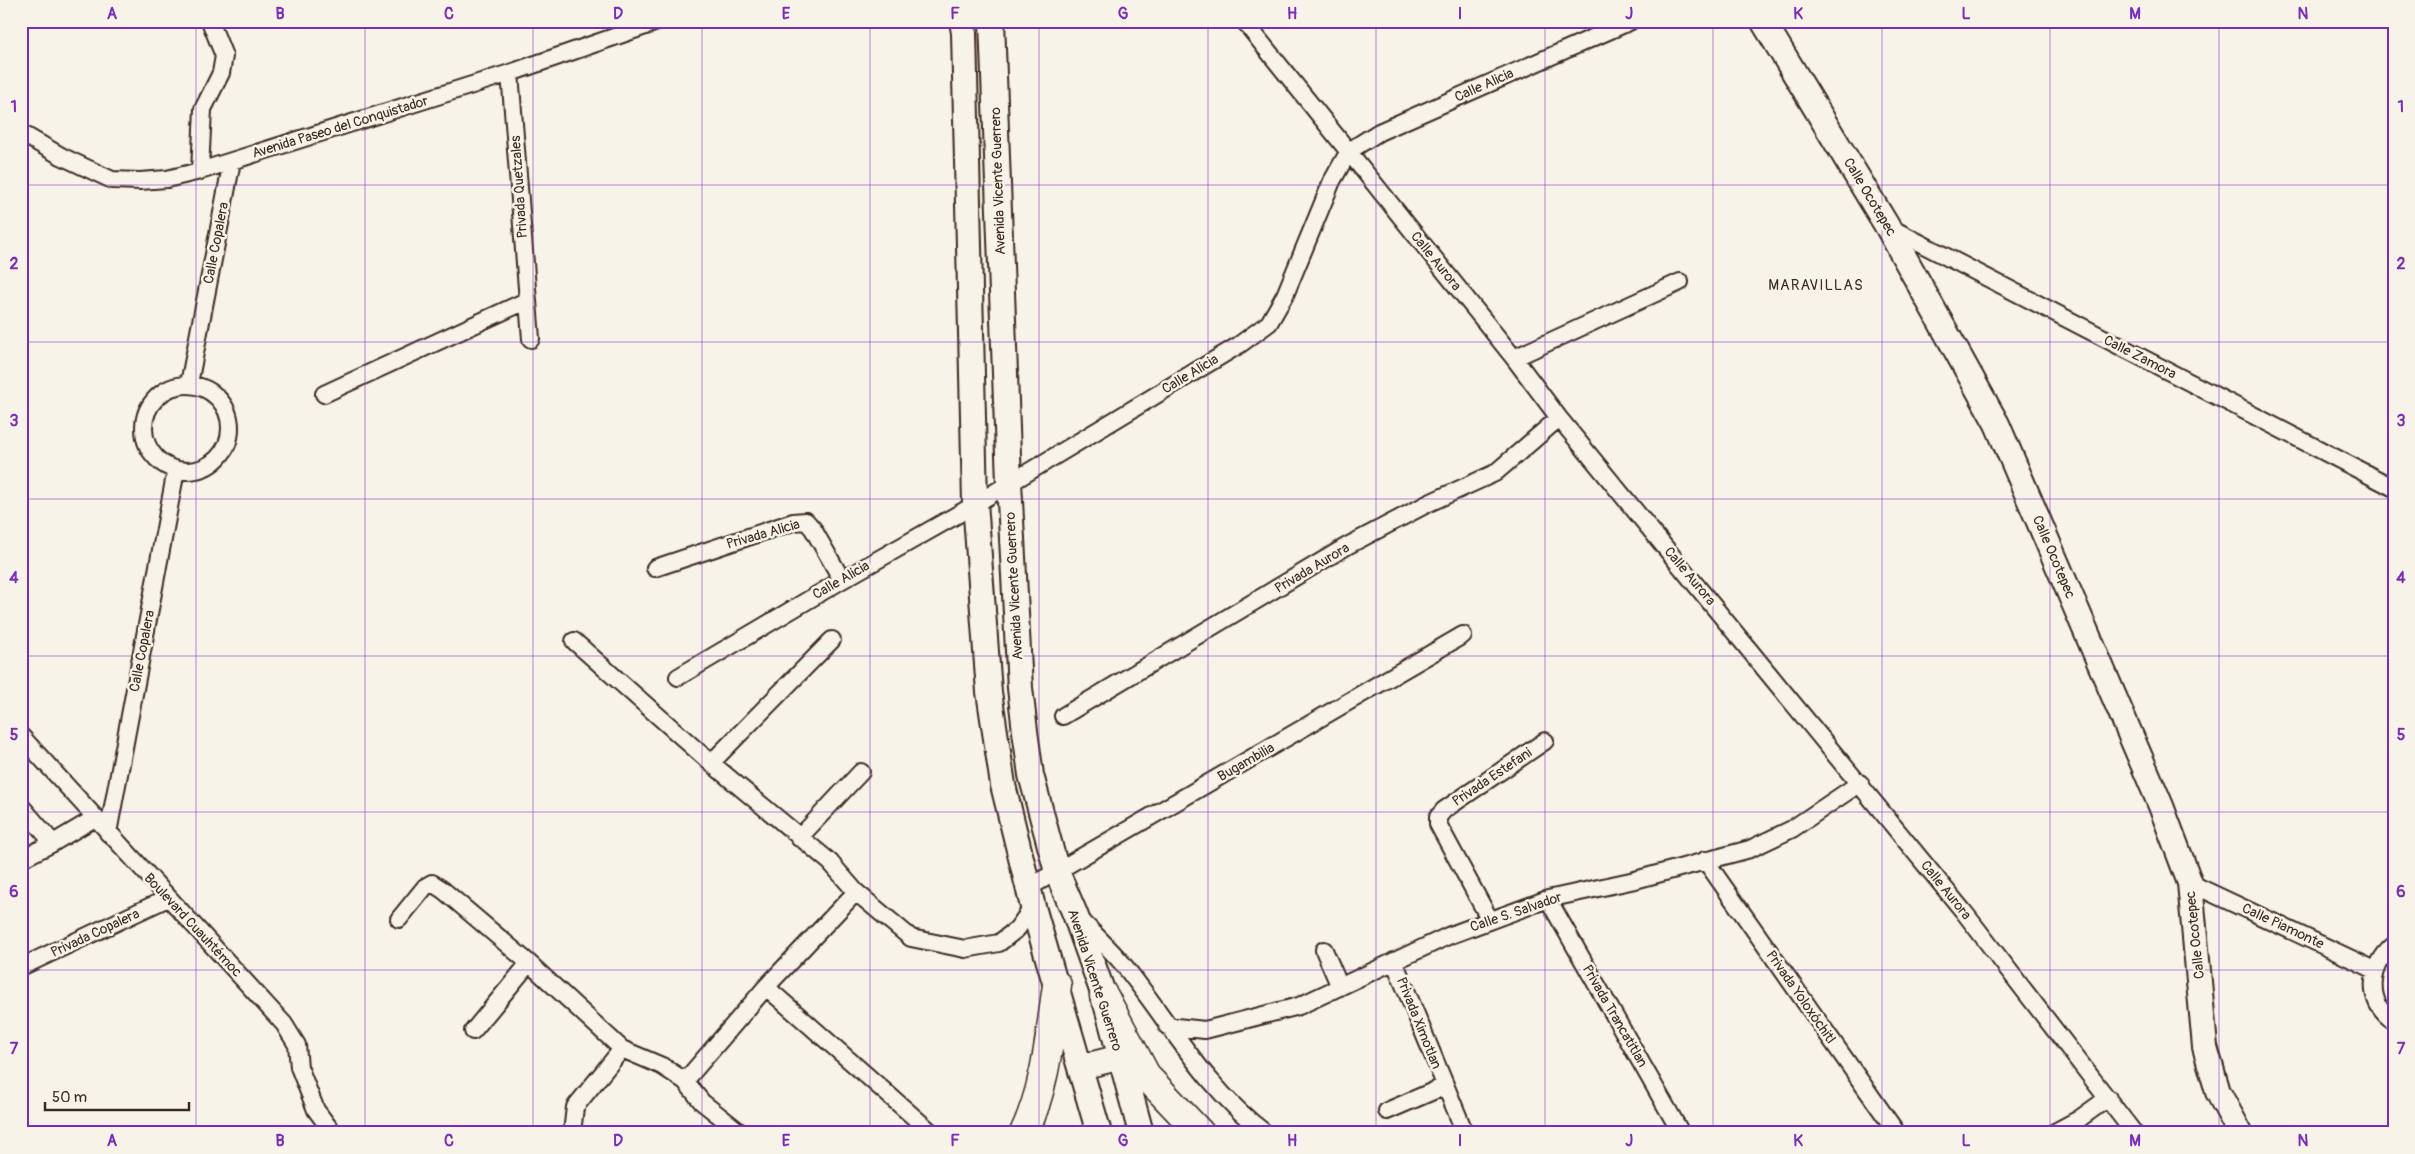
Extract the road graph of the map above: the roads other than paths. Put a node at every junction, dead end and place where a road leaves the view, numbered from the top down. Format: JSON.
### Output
{"nodes":[{"id":1,"x":210,"y":21,"type":"edge"},
{"id":2,"x":660,"y":21,"type":"edge"},
{"id":3,"x":962,"y":21,"type":"edge"},
{"id":4,"x":992,"y":21,"type":"edge"},
{"id":5,"x":1244,"y":21,"type":"edge"},
{"id":6,"x":1631,"y":21,"type":"edge"},
{"id":7,"x":1764,"y":21,"type":"edge"},
{"id":8,"x":510,"y":73,"type":"junction"},
{"id":9,"x":21,"y":133,"type":"edge"},
{"id":10,"x":1349,"y":151,"type":"junction"},
{"id":11,"x":232,"y":161,"type":"junction"},
{"id":12,"x":200,"y":171,"type":"junction"},
{"id":13,"x":1887,"y":226,"type":"junction"},
{"id":14,"x":1680,"y":282,"type":"dead end"},
{"id":15,"x":528,"y":300,"type":"junction"},
{"id":16,"x":530,"y":339,"type":"dead end"},
{"id":17,"x":1514,"y":358,"type":"junction"},
{"id":18,"x":189,"y":384,"type":"junction"},
{"id":19,"x":324,"y":394,"type":"dead end"},
{"id":20,"x":1559,"y":418,"type":"junction"},
{"id":21,"x":176,"y":470,"type":"junction"},
{"id":22,"x":1009,"y":482,"type":"junction"},
{"id":23,"x":2394,"y":488,"type":"edge"},
{"id":24,"x":975,"y":502,"type":"junction"},
{"id":25,"x":655,"y":568,"type":"dead end"},
{"id":26,"x":842,"y":580,"type":"junction"},
{"id":27,"x":1463,"y":635,"type":"dead end"},
{"id":28,"x":832,"y":640,"type":"dead end"},
{"id":29,"x":574,"y":641,"type":"dead end"},
{"id":30,"x":678,"y":677,"type":"dead end"},
{"id":31,"x":1063,"y":716,"type":"dead end"},
{"id":32,"x":21,"y":736,"type":"edge"},
{"id":33,"x":1545,"y":742,"type":"dead end"},
{"id":34,"x":711,"y":763,"type":"junction"},
{"id":35,"x":861,"y":772,"type":"dead end"},
{"id":36,"x":1860,"y":783,"type":"junction"},
{"id":37,"x":21,"y":806,"type":"edge"},
{"id":38,"x":95,"y":818,"type":"junction"},
{"id":39,"x":108,"y":833,"type":"junction"},
{"id":40,"x":799,"y":838,"type":"junction"},
{"id":41,"x":53,"y":844,"type":"junction"},
{"id":42,"x":21,"y":859,"type":"edge"},
{"id":43,"x":1705,"y":860,"type":"junction"},
{"id":44,"x":1057,"y":872,"type":"junction"},
{"id":45,"x":2190,"y":883,"type":"junction"},
{"id":46,"x":856,"y":892,"type":"junction"},
{"id":47,"x":168,"y":898,"type":"junction"},
{"id":48,"x":1030,"y":898,"type":"junction"},
{"id":49,"x":1548,"y":899,"type":"junction"},
{"id":50,"x":1075,"y":914,"type":"junction"},
{"id":51,"x":399,"y":919,"type":"dead end"},
{"id":52,"x":1490,"y":920,"type":"junction"},
{"id":53,"x":2394,"y":945,"type":"edge"},
{"id":54,"x":1324,"y":950,"type":"dead end"},
{"id":55,"x":1394,"y":961,"type":"junction"},
{"id":56,"x":529,"y":963,"type":"junction"},
{"id":57,"x":21,"y":967,"type":"edge"},
{"id":58,"x":2375,"y":970,"type":"junction"},
{"id":59,"x":1056,"y":985,"type":"junction"},
{"id":60,"x":766,"y":987,"type":"junction"},
{"id":61,"x":1340,"y":987,"type":"junction"},
{"id":62,"x":1104,"y":996,"type":"junction"},
{"id":63,"x":2394,"y":1021,"type":"edge"},
{"id":64,"x":1167,"y":1026,"type":"junction"},
{"id":65,"x":472,"y":1031,"type":"dead end"},
{"id":66,"x":622,"y":1049,"type":"junction"},
{"id":67,"x":1121,"y":1057,"type":"junction"},
{"id":68,"x":1081,"y":1068,"type":"junction"},
{"id":69,"x":685,"y":1081,"type":"junction"},
{"id":70,"x":1445,"y":1086,"type":"junction"},
{"id":71,"x":2108,"y":1098,"type":"junction"},
{"id":72,"x":1387,"y":1111,"type":"dead end"},
{"id":73,"x":333,"y":1133,"type":"edge"},
{"id":74,"x":572,"y":1133,"type":"edge"},
{"id":75,"x":741,"y":1133,"type":"edge"},
{"id":76,"x":932,"y":1133,"type":"edge"},
{"id":77,"x":1024,"y":1133,"type":"edge"},
{"id":78,"x":1099,"y":1133,"type":"edge"},
{"id":79,"x":1141,"y":1133,"type":"edge"},
{"id":80,"x":1200,"y":1133,"type":"edge"},
{"id":81,"x":1265,"y":1133,"type":"edge"},
{"id":82,"x":1465,"y":1133,"type":"edge"},
{"id":83,"x":1681,"y":1133,"type":"edge"},
{"id":84,"x":1897,"y":1133,"type":"edge"},
{"id":85,"x":2053,"y":1133,"type":"edge"},
{"id":86,"x":2134,"y":1133,"type":"edge"},
{"id":87,"x":2240,"y":1133,"type":"edge"}],
"edges":[{"from":1,"to":12,"type":"street"},
{"from":2,"to":8,"type":"street","name":"Avenida Paseo del Conquistador"},
{"from":3,"to":24,"type":"main road"},
{"from":4,"to":22,"type":"main road","name":"Avenida Vicente Guerrero"},
{"from":5,"to":10,"type":"street","name":"Calle Aurora"},
{"from":6,"to":10,"type":"street","name":"Calle Alicia"},
{"from":7,"to":13,"type":"main road","name":"Calle Ocotepec"},
{"from":8,"to":11,"type":"street","name":"Avenida Paseo del Conquistador"},
{"from":8,"to":15,"type":"street","name":"Privada Quetzales"},
{"from":9,"to":12,"type":"street","name":"Avenida Paseo del Conquistador"},
{"from":10,"to":17,"type":"street","name":"Calle Aurora"},
{"from":10,"to":22,"type":"street","name":"Calle Alicia"},
{"from":11,"to":12,"type":"street","name":"Avenida Paseo del Conquistador"},
{"from":11,"to":18,"type":"street","name":"Calle Copalera"},
{"from":13,"to":23,"type":"street","name":"Calle Zamora"},
{"from":13,"to":45,"type":"main road","name":"Calle Ocotepec"},
{"from":14,"to":17,"type":"street"},
{"from":15,"to":16,"type":"street","name":"Privada Quetzales"},
{"from":15,"to":19,"type":"street"},
{"from":17,"to":20,"type":"street","name":"Calle Aurora"},
{"from":18,"to":21,"type":"street"},
{"from":18,"to":21,"type":"street"},
{"from":20,"to":31,"type":"street","name":"Privada Aurora"},
{"from":20,"to":36,"type":"street","name":"Calle Aurora"},
{"from":21,"to":39,"type":"street","name":"Calle Copalera"},
{"from":22,"to":24,"type":"street","name":"Calle Alicia"},
{"from":22,"to":44,"type":"main road","name":"Avenida Vicente Guerrero"},
{"from":24,"to":26,"type":"street","name":"Calle Alicia"},
{"from":24,"to":48,"type":"main road"},
{"from":25,"to":26,"type":"street","name":"Privada Alicia"},
{"from":26,"to":30,"type":"street","name":"Calle Alicia"},
{"from":27,"to":44,"type":"street","name":"Bugambilia"},
{"from":28,"to":34,"type":"street"},
{"from":29,"to":34,"type":"street"},
{"from":32,"to":38,"type":"street","name":"Boulevard Cuauhtémoc"},
{"from":33,"to":52,"type":"street","name":"Privada Estefani"},
{"from":34,"to":40,"type":"street"},
{"from":35,"to":40,"type":"street"},
{"from":36,"to":43,"type":"street","name":"Calle S. Salvador"},
{"from":36,"to":71,"type":"street","name":"Calle Aurora"},
{"from":37,"to":41,"type":"street"},
{"from":38,"to":39,"type":"street","name":"Boulevard Cuauhtémoc"},
{"from":38,"to":41,"type":"street"},
{"from":39,"to":47,"type":"street","name":"Boulevard Cuauhtémoc"},
{"from":40,"to":46,"type":"street"},
{"from":41,"to":42,"type":"street"},
{"from":43,"to":49,"type":"street","name":"Calle S. Salvador"},
{"from":43,"to":84,"type":"street","name":"Privada Yoloxóchitl"},
{"from":44,"to":48,"type":"street","name":"Bugambilia"},
{"from":44,"to":50,"type":"main road","name":"Avenida Vicente Guerrero"},
{"from":45,"to":58,"type":"street","name":"Calle Piamonte"},
{"from":45,"to":87,"type":"main road","name":"Calle Ocotepec"},
{"from":46,"to":48,"type":"street"},
{"from":46,"to":60,"type":"street"},
{"from":47,"to":57,"type":"street","name":"Privada Copalera"},
{"from":47,"to":73,"type":"street","name":"Boulevard Cuauhtémoc"},
{"from":48,"to":59,"type":"main road"},
{"from":49,"to":52,"type":"street","name":"Calle S. Salvador"},
{"from":49,"to":83,"type":"street","name":"Privada Trancatitlan"},
{"from":50,"to":62,"type":"main road","name":"Avenida Vicente Guerrero"},
{"from":50,"to":64,"type":"street"},
{"from":51,"to":56,"type":"street"},
{"from":52,"to":55,"type":"street","name":"Calle S. Salvador"},
{"from":53,"to":58,"type":"street"},
{"from":54,"to":61,"type":"street"},
{"from":55,"to":61,"type":"street","name":"Calle S. Salvador"},
{"from":55,"to":70,"type":"street","name":"Privada Ximotlan"},
{"from":56,"to":65,"type":"street"},
{"from":56,"to":66,"type":"street"},
{"from":58,"to":63,"type":"street"},
{"from":59,"to":68,"type":"main road"},
{"from":59,"to":77,"type":"highway"},
{"from":60,"to":69,"type":"street"},
{"from":60,"to":76,"type":"street"},
{"from":61,"to":64,"type":"street","name":"Calle S. Salvador"},
{"from":62,"to":67,"type":"main road","name":"Avenida Vicente Guerrero"},
{"from":62,"to":80,"type":"highway"},
{"from":64,"to":81,"type":"street"},
{"from":66,"to":69,"type":"street"},
{"from":66,"to":74,"type":"street"},
{"from":67,"to":68,"type":"main road"},
{"from":67,"to":79,"type":"main road","name":"Avenida Vicente Guerrero"},
{"from":68,"to":78,"type":"main road"},
{"from":69,"to":75,"type":"street"},
{"from":70,"to":72,"type":"street","name":"Privada Ximotlan"},
{"from":70,"to":82,"type":"street","name":"Privada Ximotlan"},
{"from":71,"to":85,"type":"street"},
{"from":71,"to":86,"type":"street","name":"Calle Aurora"}]}
